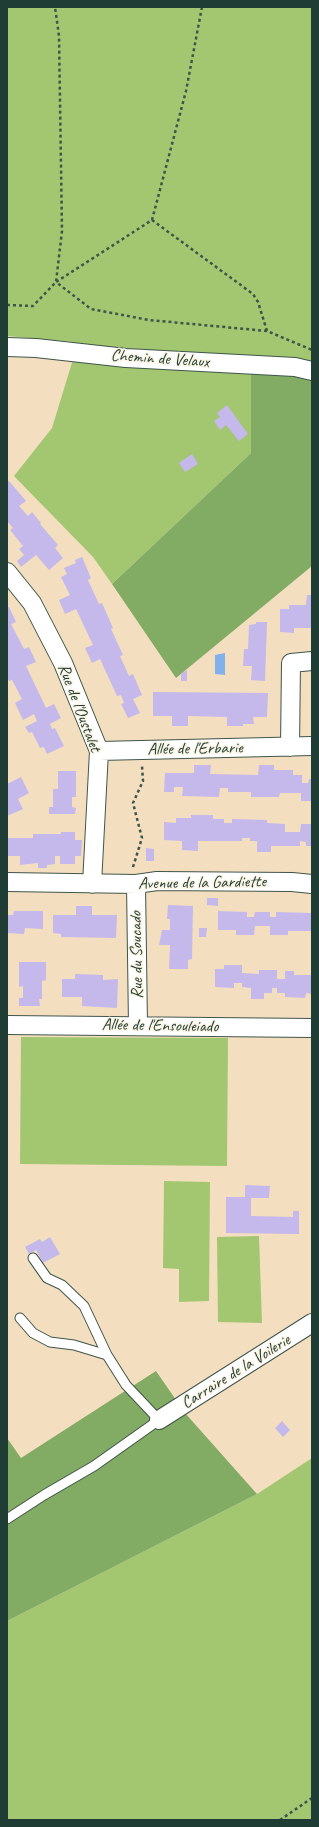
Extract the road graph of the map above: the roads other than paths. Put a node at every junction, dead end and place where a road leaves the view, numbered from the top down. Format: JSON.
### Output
{"nodes":[{"id":1,"x":7,"y":347,"type":"edge"},
{"id":2,"x":312,"y":371,"type":"edge"},
{"id":3,"x":7,"y":572,"type":"edge"},
{"id":4,"x":312,"y":661,"type":"edge"},
{"id":5,"x":312,"y":746,"type":"edge"},
{"id":6,"x":290,"y":747,"type":"junction"},
{"id":7,"x":99,"y":751,"type":"junction"},
{"id":8,"x":7,"y":882,"type":"edge"},
{"id":9,"x":92,"y":884,"type":"junction"},
{"id":10,"x":131,"y":884,"type":"junction"},
{"id":11,"x":312,"y":884,"type":"edge"},
{"id":12,"x":7,"y":1025,"type":"edge"},
{"id":13,"x":138,"y":1026,"type":"junction"},
{"id":14,"x":312,"y":1028,"type":"edge"},
{"id":15,"x":33,"y":1258,"type":"dead end"},
{"id":16,"x":20,"y":1318,"type":"dead end"},
{"id":17,"x":312,"y":1323,"type":"edge"},
{"id":18,"x":107,"y":1355,"type":"junction"},
{"id":19,"x":159,"y":1420,"type":"junction"},
{"id":20,"x":7,"y":1519,"type":"edge"}],
"edges":[{"from":1,"to":2,"type":"street","name":"Chemin de Velaux"},
{"from":3,"to":7,"type":"street","name":"Rue de l'Oustalet"},
{"from":4,"to":6,"type":"street"},
{"from":5,"to":6,"type":"street","name":"Allée de l'Erbarie"},
{"from":6,"to":7,"type":"street","name":"Allée de l'Erbarie"},
{"from":7,"to":9,"type":"street","name":"Rue de l'Oustalet"},
{"from":8,"to":9,"type":"street","name":"Avenue de la Gardiette"},
{"from":9,"to":10,"type":"street","name":"Avenue de la Gardiette"},
{"from":10,"to":11,"type":"street","name":"Avenue de la Gardiette"},
{"from":10,"to":13,"type":"street","name":"Rue du Soucado"},
{"from":12,"to":13,"type":"street","name":"Allée de l'Ensouleiado"},
{"from":13,"to":14,"type":"street","name":"Allée de l'Ensouleiado"},
{"from":15,"to":18,"type":"lane"},
{"from":16,"to":18,"type":"lane"},
{"from":17,"to":19,"type":"street","name":"Carraire de la Voilerie"},
{"from":18,"to":19,"type":"lane"},
{"from":19,"to":20,"type":"lane"}]}
